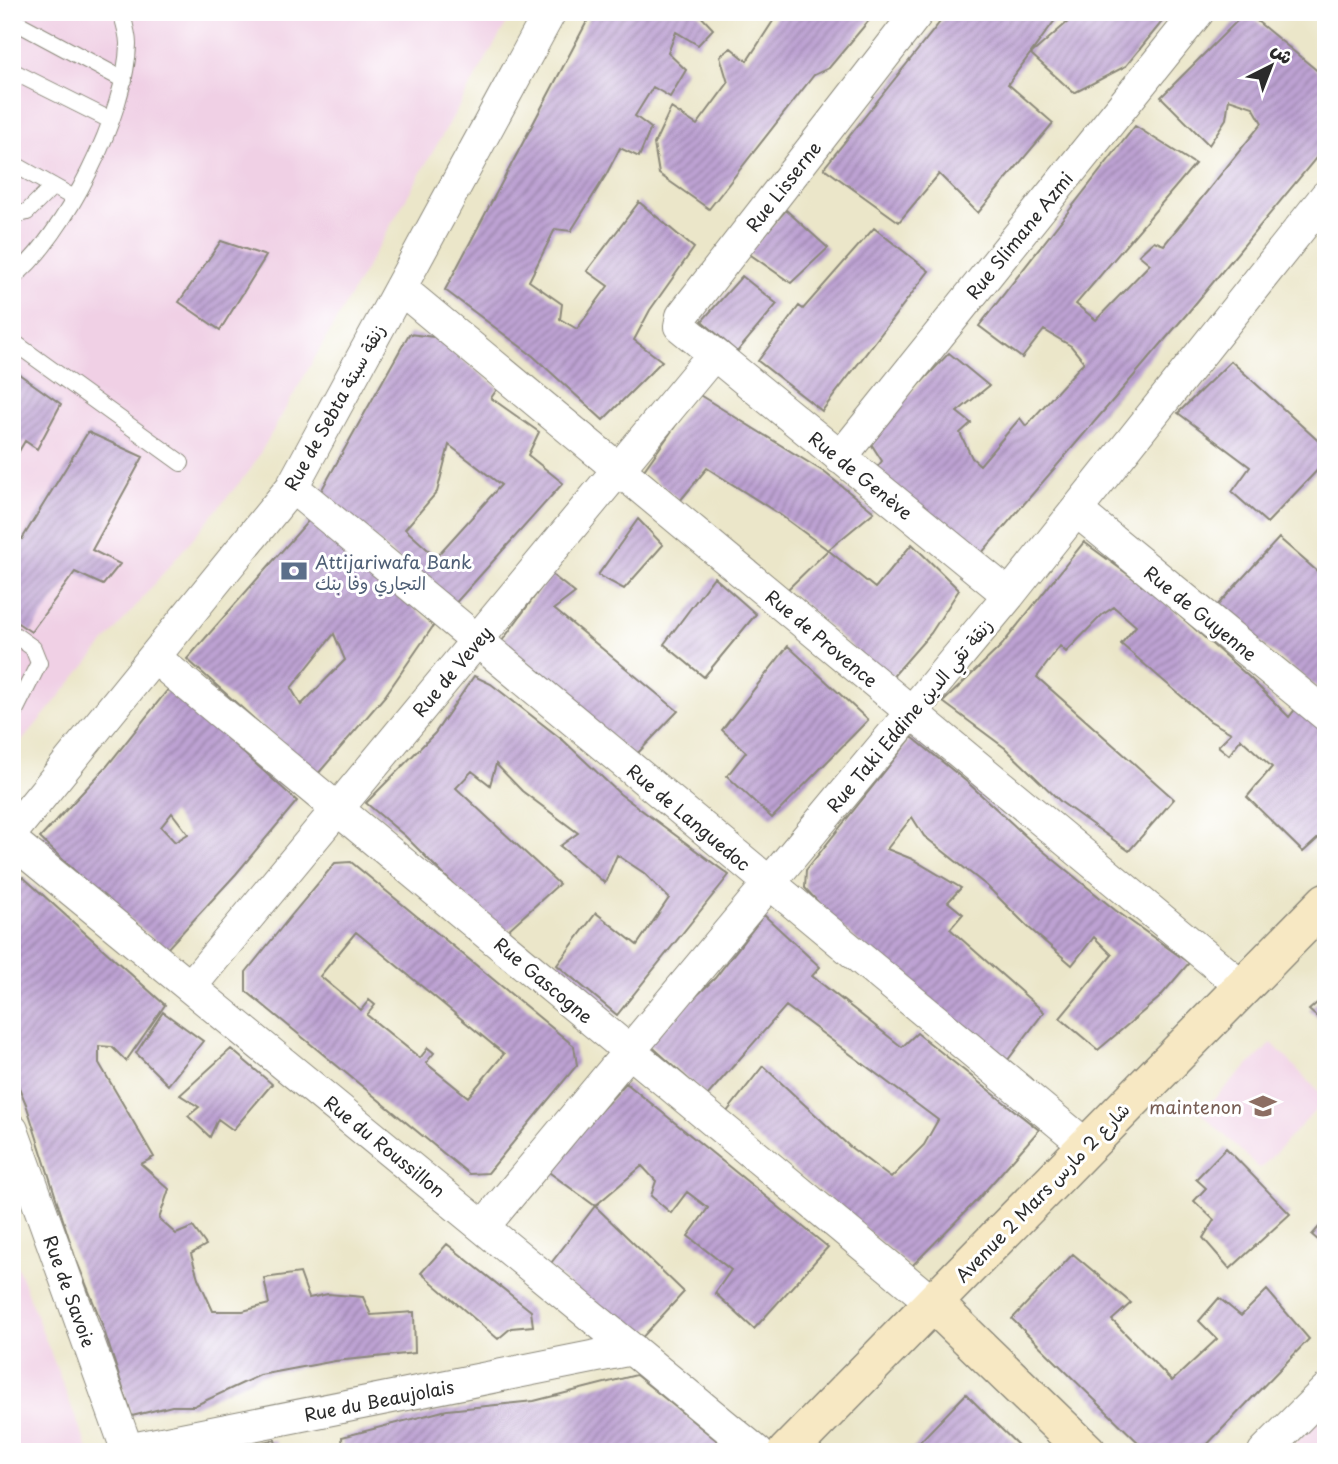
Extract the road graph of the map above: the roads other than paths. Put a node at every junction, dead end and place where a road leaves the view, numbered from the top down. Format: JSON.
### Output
{"nodes":[{"id":1,"x":121,"y":12,"type":"edge"},
{"id":2,"x":550,"y":12,"type":"edge"},
{"id":3,"x":918,"y":12,"type":"edge"},
{"id":4,"x":1198,"y":12,"type":"edge"},
{"id":5,"x":12,"y":20,"type":"edge"},
{"id":6,"x":12,"y":71,"type":"edge"},
{"id":7,"x":124,"y":80,"type":"junction"},
{"id":8,"x":110,"y":120,"type":"junction"},
{"id":9,"x":12,"y":163,"type":"edge"},
{"id":10,"x":53,"y":186,"type":"junction"},
{"id":11,"x":1326,"y":196,"type":"edge"},
{"id":12,"x":74,"y":198,"type":"junction"},
{"id":13,"x":12,"y":216,"type":"edge"},
{"id":14,"x":12,"y":278,"type":"edge"},
{"id":15,"x":400,"y":288,"type":"junction"},
{"id":16,"x":12,"y":341,"type":"edge"},
{"id":17,"x":713,"y":355,"type":"junction"},
{"id":18,"x":840,"y":458,"type":"junction"},
{"id":19,"x":181,"y":463,"type":"dead end"},
{"id":20,"x":619,"y":469,"type":"junction"},
{"id":21,"x":292,"y":487,"type":"junction"},
{"id":22,"x":1077,"y":511,"type":"junction"},
{"id":23,"x":1009,"y":595,"type":"junction"},
{"id":24,"x":12,"y":633,"type":"edge"},
{"id":25,"x":477,"y":640,"type":"junction"},
{"id":26,"x":154,"y":657,"type":"junction"},
{"id":27,"x":911,"y":712,"type":"junction"},
{"id":28,"x":1326,"y":715,"type":"edge"},
{"id":29,"x":12,"y":717,"type":"edge"},
{"id":30,"x":337,"y":809,"type":"junction"},
{"id":31,"x":12,"y":832,"type":"edge"},
{"id":32,"x":12,"y":841,"type":"edge"},
{"id":33,"x":769,"y":883,"type":"junction"},
{"id":34,"x":1326,"y":902,"type":"edge"},
{"id":35,"x":190,"y":987,"type":"junction"},
{"id":36,"x":1243,"y":988,"type":"junction"},
{"id":37,"x":629,"y":1051,"type":"junction"},
{"id":38,"x":12,"y":1130,"type":"edge"},
{"id":39,"x":1087,"y":1146,"type":"junction"},
{"id":40,"x":483,"y":1227,"type":"junction"},
{"id":41,"x":933,"y":1304,"type":"junction"},
{"id":42,"x":632,"y":1349,"type":"junction"},
{"id":43,"x":1326,"y":1390,"type":"edge"},
{"id":44,"x":127,"y":1451,"type":"edge"},
{"id":45,"x":757,"y":1452,"type":"edge"},
{"id":46,"x":787,"y":1452,"type":"edge"},
{"id":47,"x":1087,"y":1452,"type":"edge"},
{"id":48,"x":1264,"y":1452,"type":"edge"}],
"edges":[{"from":1,"to":7,"type":"lane"},
{"from":2,"to":15,"type":"street","name":"Rue de Sebta زنقة سبتة"},
{"from":3,"to":17,"type":"street","name":"Rue Lisserne"},
{"from":4,"to":18,"type":"street","name":"Rue Slimane Azmi"},
{"from":5,"to":7,"type":"lane"},
{"from":6,"to":8,"type":"lane"},
{"from":7,"to":8,"type":"lane"},
{"from":8,"to":12,"type":"lane"},
{"from":9,"to":10,"type":"lane"},
{"from":10,"to":12,"type":"lane"},
{"from":10,"to":13,"type":"lane"},
{"from":11,"to":22,"type":"street","name":"Rue Taki Eddine زنقة تقي الدين"},
{"from":12,"to":14,"type":"lane"},
{"from":15,"to":20,"type":"street","name":"Rue de Provence"},
{"from":15,"to":21,"type":"street","name":"Rue de Sebta زنقة سبتة"},
{"from":16,"to":19,"type":"lane"},
{"from":17,"to":18,"type":"street","name":"Rue de Genève"},
{"from":17,"to":20,"type":"street","name":"Rue de Vevey"},
{"from":18,"to":23,"type":"street","name":"Rue de Genève"},
{"from":20,"to":25,"type":"street","name":"Rue de Vevey"},
{"from":20,"to":27,"type":"street","name":"Rue de Provence"},
{"from":21,"to":25,"type":"street","name":"Rue de Languedoc"},
{"from":21,"to":26,"type":"street","name":"Rue de Sebta زنقة سبتة"},
{"from":22,"to":23,"type":"street","name":"Rue Taki Eddine زنقة تقي الدين"},
{"from":22,"to":28,"type":"street","name":"Rue de Guyenne"},
{"from":23,"to":27,"type":"street","name":"Rue Taki Eddine زنقة تقي الدين"},
{"from":24,"to":29,"type":"lane"},
{"from":25,"to":30,"type":"street","name":"Rue de Vevey"},
{"from":25,"to":33,"type":"street","name":"Rue de Languedoc"},
{"from":26,"to":30,"type":"street","name":"Rue Gascogne"},
{"from":26,"to":31,"type":"street","name":"Rue de Sebta زنقة سبتة"},
{"from":27,"to":33,"type":"street","name":"Rue Taki Eddine زنقة تقي الدين"},
{"from":27,"to":36,"type":"street","name":"Rue de Provence"},
{"from":30,"to":35,"type":"street","name":"Rue de Vevey"},
{"from":30,"to":37,"type":"street","name":"Rue Gascogne"},
{"from":32,"to":35,"type":"street","name":"Rue du Roussillon"},
{"from":33,"to":37,"type":"street","name":"Rue Taki Eddine زنقة تقي الدين"},
{"from":33,"to":39,"type":"street","name":"Rue de Languedoc"},
{"from":34,"to":36,"type":"main road","name":"Avenue 2 Mars شارع 2 مارس"},
{"from":35,"to":40,"type":"street","name":"Rue du Roussillon"},
{"from":36,"to":39,"type":"main road","name":"Avenue 2 Mars شارع 2 مارس"},
{"from":37,"to":40,"type":"street","name":"Rue Taki Eddine زنقة تقي الدين"},
{"from":37,"to":41,"type":"street","name":"Rue Gascogne"},
{"from":38,"to":44,"type":"street","name":"Rue de Savoie"},
{"from":39,"to":41,"type":"main road","name":"Avenue 2 Mars شارع 2 مارس"},
{"from":40,"to":42,"type":"street","name":"Rue du Roussillon"},
{"from":41,"to":46,"type":"main road","name":"Avenue 2 Mars شارع 2 مارس"},
{"from":41,"to":47,"type":"main road"},
{"from":42,"to":44,"type":"street","name":"Rue du Beaujolais"},
{"from":42,"to":45,"type":"street","name":"Rue du Roussillon"},
{"from":43,"to":48,"type":"street"}]}
